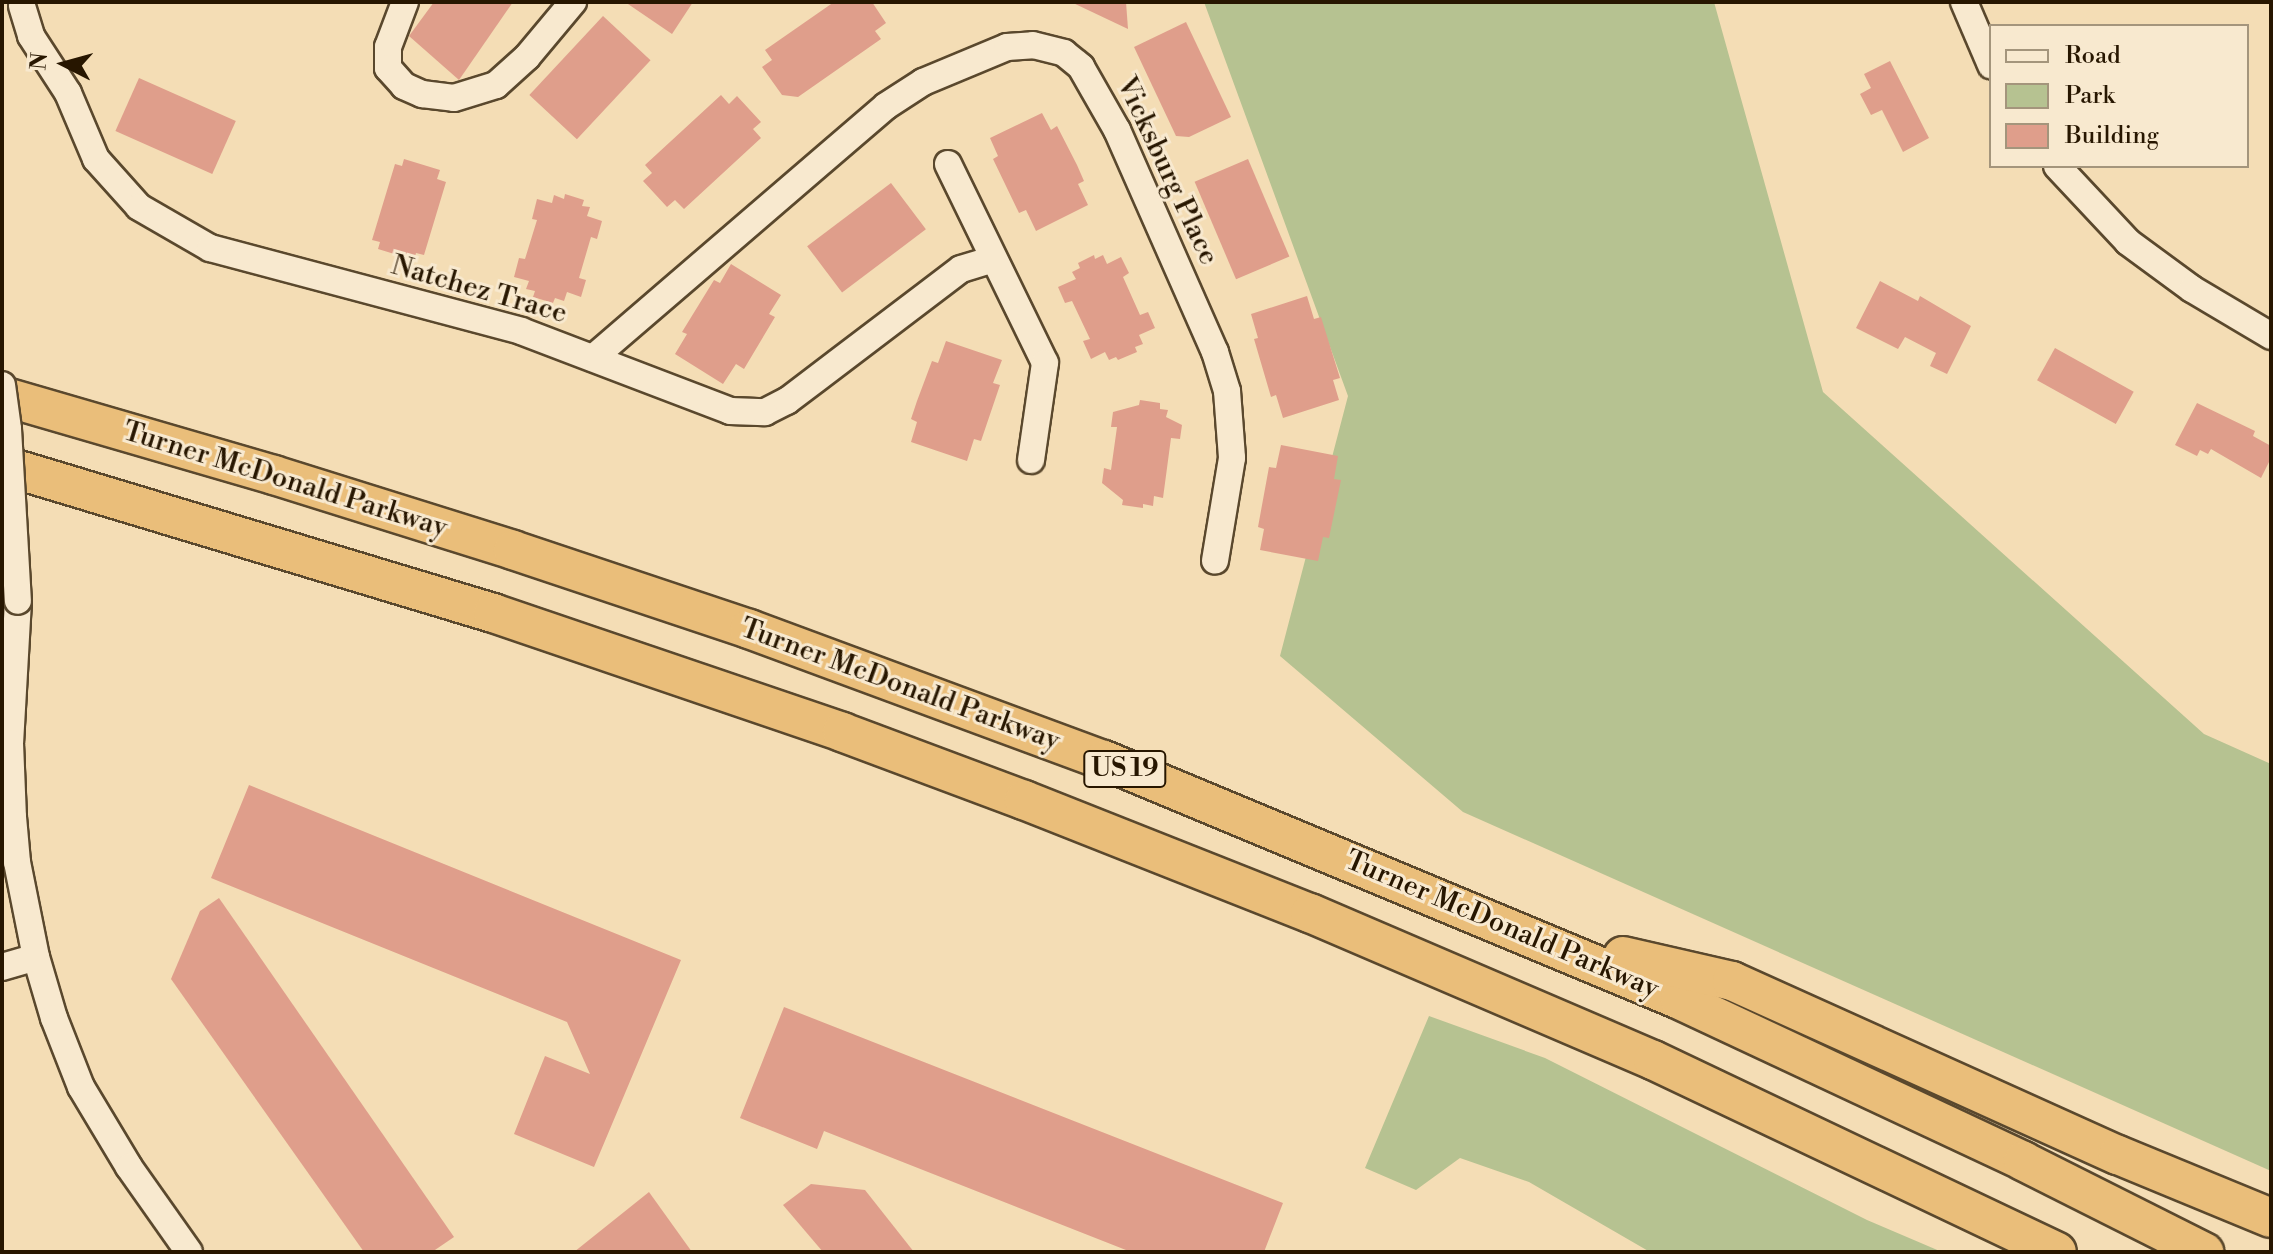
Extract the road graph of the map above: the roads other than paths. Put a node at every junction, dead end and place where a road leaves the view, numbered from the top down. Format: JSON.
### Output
{"nodes":[{"id":1,"x":405,"y":2,"type":"edge"},
{"id":2,"x":573,"y":2,"type":"edge"},
{"id":3,"x":1964,"y":2,"type":"edge"},
{"id":4,"x":25,"y":3,"type":"edge"},
{"id":5,"x":1989,"y":60,"type":"edge"},
{"id":6,"x":948,"y":164,"type":"dead end"},
{"id":7,"x":2059,"y":168,"type":"edge"},
{"id":8,"x":994,"y":259,"type":"junction"},
{"id":9,"x":2271,"y":336,"type":"edge"},
{"id":10,"x":593,"y":358,"type":"junction"},
{"id":11,"x":2,"y":385,"type":"edge"},
{"id":12,"x":2,"y":396,"type":"edge"},
{"id":13,"x":1031,"y":460,"type":"dead end"},
{"id":14,"x":2,"y":465,"type":"edge"},
{"id":15,"x":1215,"y":561,"type":"dead end"},
{"id":16,"x":6,"y":743,"type":"edge"},
{"id":17,"x":1534,"y":936,"type":"junction"},
{"id":18,"x":36,"y":957,"type":"junction"},
{"id":19,"x":2,"y":967,"type":"edge"},
{"id":20,"x":160,"y":1209,"type":"junction"},
{"id":21,"x":2271,"y":1218,"type":"edge"},
{"id":22,"x":189,"y":1252,"type":"edge"},
{"id":23,"x":200,"y":1252,"type":"edge"},
{"id":24,"x":2057,"y":1252,"type":"edge"},
{"id":25,"x":2204,"y":1252,"type":"edge"}],
"edges":[{"from":1,"to":2,"type":"street"},
{"from":3,"to":5,"type":"street"},
{"from":4,"to":10,"type":"street","name":"Natchez Trace"},
{"from":6,"to":8,"type":"street"},
{"from":7,"to":9,"type":"street"},
{"from":8,"to":10,"type":"street","name":"Natchez Trace"},
{"from":8,"to":13,"type":"street"},
{"from":10,"to":15,"type":"street","name":"Vicksburg Place"},
{"from":11,"to":16,"type":"street","bridge":true},
{"from":12,"to":17,"type":"highway","name":"Turner McDonald Parkway","number":"US 19"},
{"from":14,"to":24,"type":"highway","number":"US 19"},
{"from":16,"to":18,"type":"street"},
{"from":17,"to":21,"type":"highway"},
{"from":17,"to":25,"type":"highway","name":"Turner McDonald Parkway","number":"US 19"},
{"from":18,"to":19,"type":"street"},
{"from":18,"to":20,"type":"street"},
{"from":20,"to":22,"type":"street"},
{"from":20,"to":23,"type":"street"}]}
